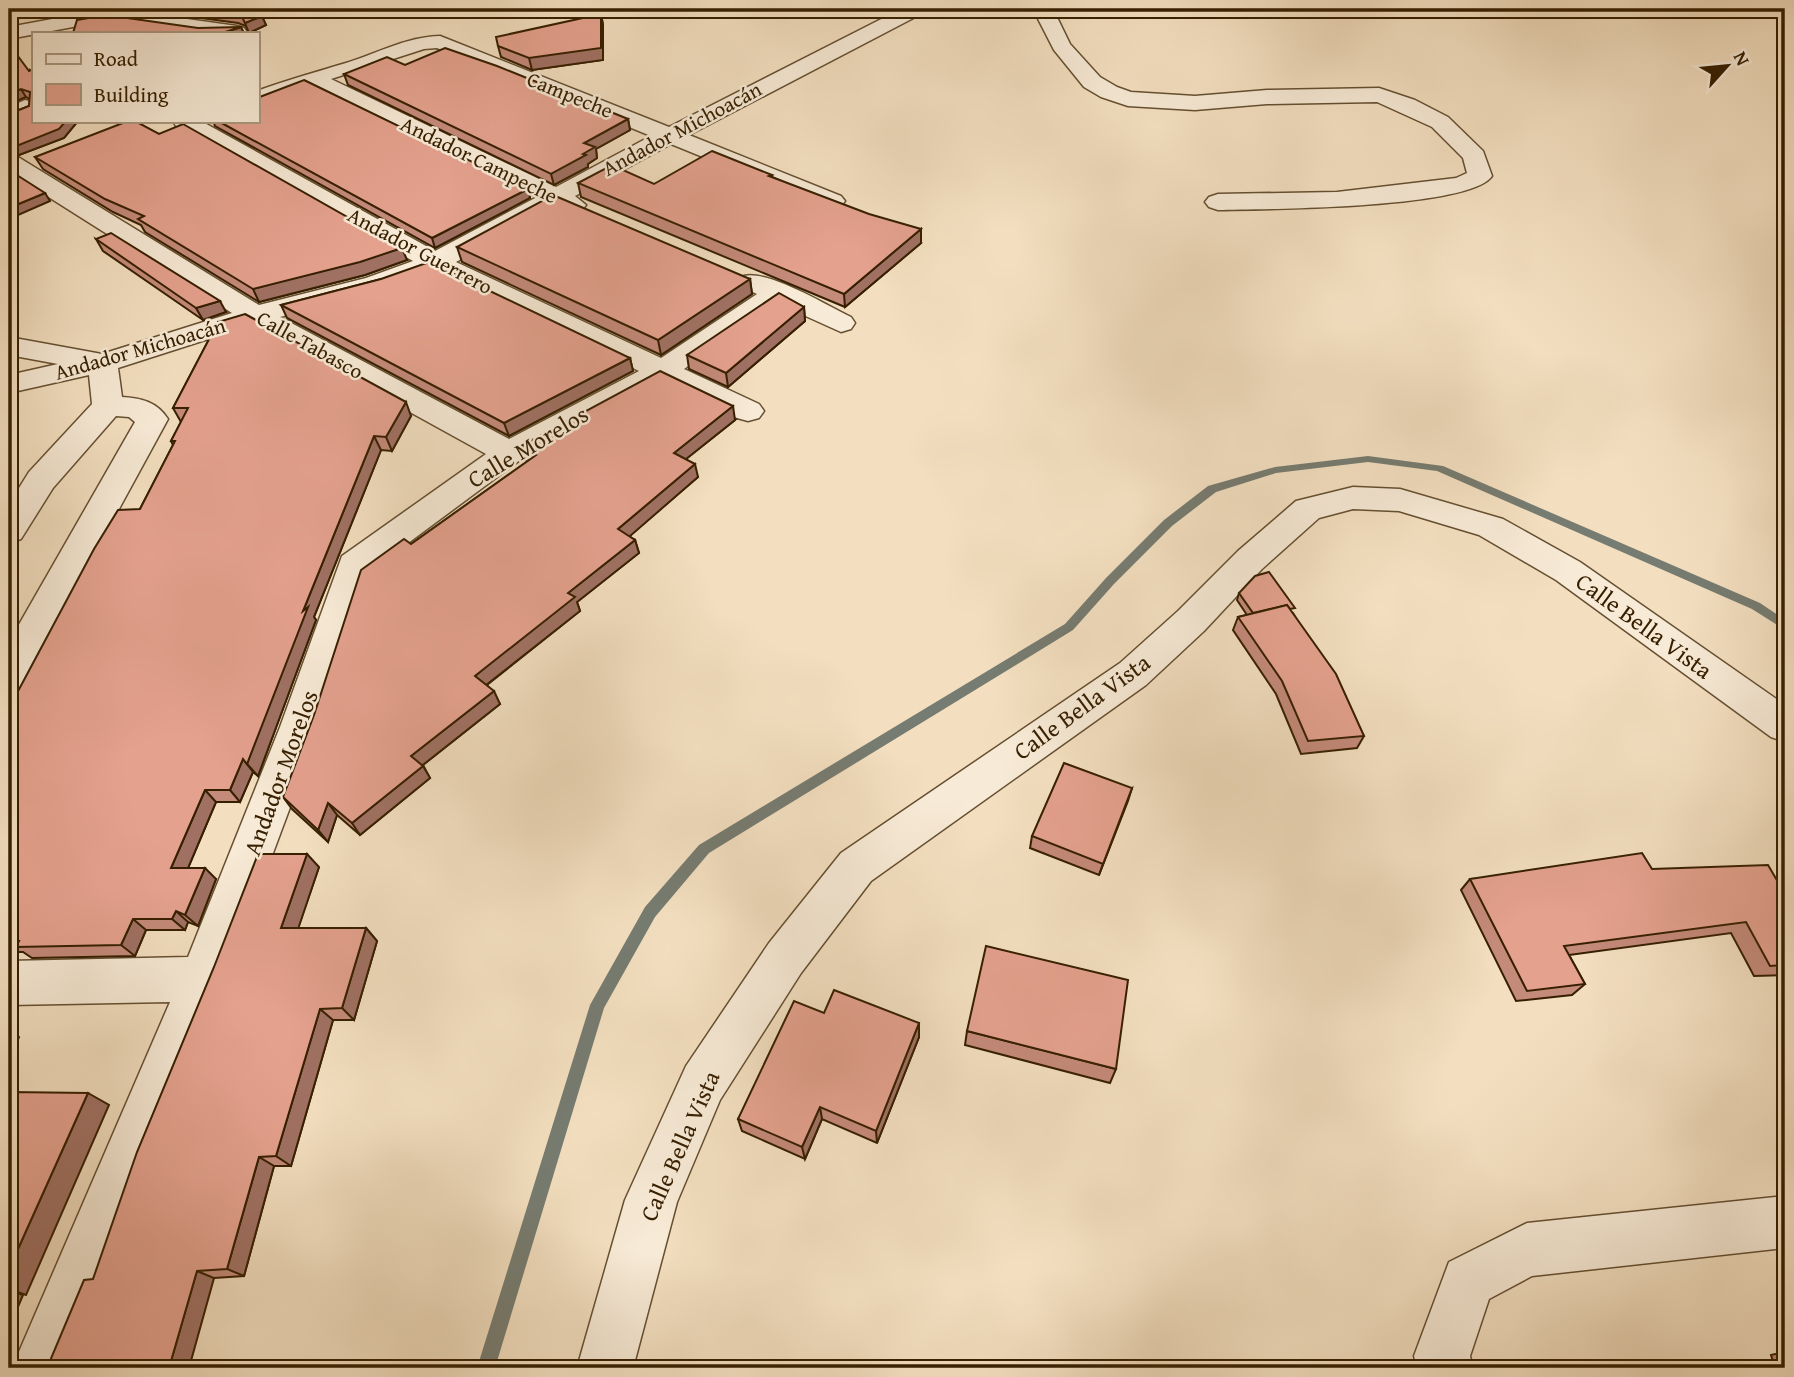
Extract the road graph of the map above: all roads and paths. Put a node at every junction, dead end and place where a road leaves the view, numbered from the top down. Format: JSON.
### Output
{"nodes":[{"id":1,"x":137,"y":9,"type":"edge"},
{"id":2,"x":916,"y":9,"type":"edge"},
{"id":3,"x":1043,"y":9,"type":"edge"},
{"id":4,"x":109,"y":14,"type":"junction"},
{"id":5,"x":237,"y":32,"type":"edge"},
{"id":6,"x":9,"y":33,"type":"edge"},
{"id":7,"x":311,"y":78,"type":"junction"},
{"id":8,"x":259,"y":98,"type":"edge"},
{"id":9,"x":194,"y":122,"type":"edge"},
{"id":10,"x":669,"y":136,"type":"junction"},
{"id":11,"x":23,"y":162,"type":"edge"},
{"id":12,"x":554,"y":197,"type":"junction"},
{"id":13,"x":1218,"y":202,"type":"dead end"},
{"id":14,"x":854,"y":210,"type":"edge"},
{"id":15,"x":592,"y":213,"type":"edge"},
{"id":16,"x":435,"y":262,"type":"junction"},
{"id":17,"x":728,"y":271,"type":"edge"},
{"id":18,"x":778,"y":292,"type":"junction"},
{"id":19,"x":255,"y":315,"type":"junction"},
{"id":20,"x":841,"y":323,"type":"dead end"},
{"id":21,"x":9,"y":346,"type":"edge"},
{"id":22,"x":103,"y":363,"type":"junction"},
{"id":23,"x":660,"y":372,"type":"junction"},
{"id":24,"x":9,"y":384,"type":"edge"},
{"id":25,"x":108,"y":406,"type":"junction"},
{"id":26,"x":748,"y":411,"type":"dead end"},
{"id":27,"x":509,"y":453,"type":"junction"},
{"id":28,"x":9,"y":531,"type":"edge"},
{"id":29,"x":354,"y":565,"type":"joint"},
{"id":30,"x":9,"y":676,"type":"edge"},
{"id":31,"x":1785,"y":726,"type":"edge"},
{"id":32,"x":203,"y":979,"type":"junction"},
{"id":33,"x":9,"y":983,"type":"edge"},
{"id":34,"x":1785,"y":1222,"type":"edge"},
{"id":35,"x":40,"y":1368,"type":"edge"},
{"id":36,"x":605,"y":1368,"type":"edge"},
{"id":37,"x":1445,"y":1368,"type":"edge"}],
"edges":[{"from":1,"to":4,"type":"street"},
{"from":2,"to":10,"type":"street","name":"Andador Michoacán"},
{"from":3,"to":13,"type":"street"},
{"from":4,"to":5,"type":"street"},
{"from":4,"to":6,"type":"street"},
{"from":7,"to":8,"type":"street","name":"Campeche"},
{"from":7,"to":10,"type":"street","name":"Campeche"},
{"from":7,"to":12,"type":"street","name":"Andador Campeche"},
{"from":9,"to":16,"type":"street","name":"Andador Guerrero"},
{"from":10,"to":12,"type":"street","name":"Andador Michoacán"},
{"from":10,"to":14,"type":"street","name":"Campeche"},
{"from":11,"to":19,"type":"street","name":"Calle Tabasco"},
{"from":12,"to":15,"type":"street","name":"Andador Campeche"},
{"from":12,"to":16,"type":"street","name":"Andador Michoacán"},
{"from":16,"to":19,"type":"street","name":"Andador Michoacán"},
{"from":16,"to":23,"type":"street","name":"Andador Guerrero"},
{"from":17,"to":18,"type":"street"},
{"from":18,"to":20,"type":"street"},
{"from":18,"to":23,"type":"street","name":"Calle Morelos"},
{"from":19,"to":22,"type":"street","name":"Andador Michoacán"},
{"from":19,"to":27,"type":"street","name":"Calle Tabasco"},
{"from":21,"to":22,"type":"street"},
{"from":22,"to":24,"type":"street","name":"Andador Michoacán"},
{"from":22,"to":25,"type":"street"},
{"from":23,"to":26,"type":"street","name":"Andador Guerrero"},
{"from":23,"to":27,"type":"street","name":"Calle Morelos"},
{"from":25,"to":28,"type":"street"},
{"from":25,"to":30,"type":"street"},
{"from":27,"to":29,"type":"street","name":"Calle Morelos"},
{"from":29,"to":32,"type":"street","name":"Andador Morelos"},
{"from":31,"to":36,"type":"street","name":"Calle Bella Vista"},
{"from":32,"to":33,"type":"street"},
{"from":32,"to":35,"type":"street","name":"Andador Morelos"},
{"from":34,"to":37,"type":"street"}]}
